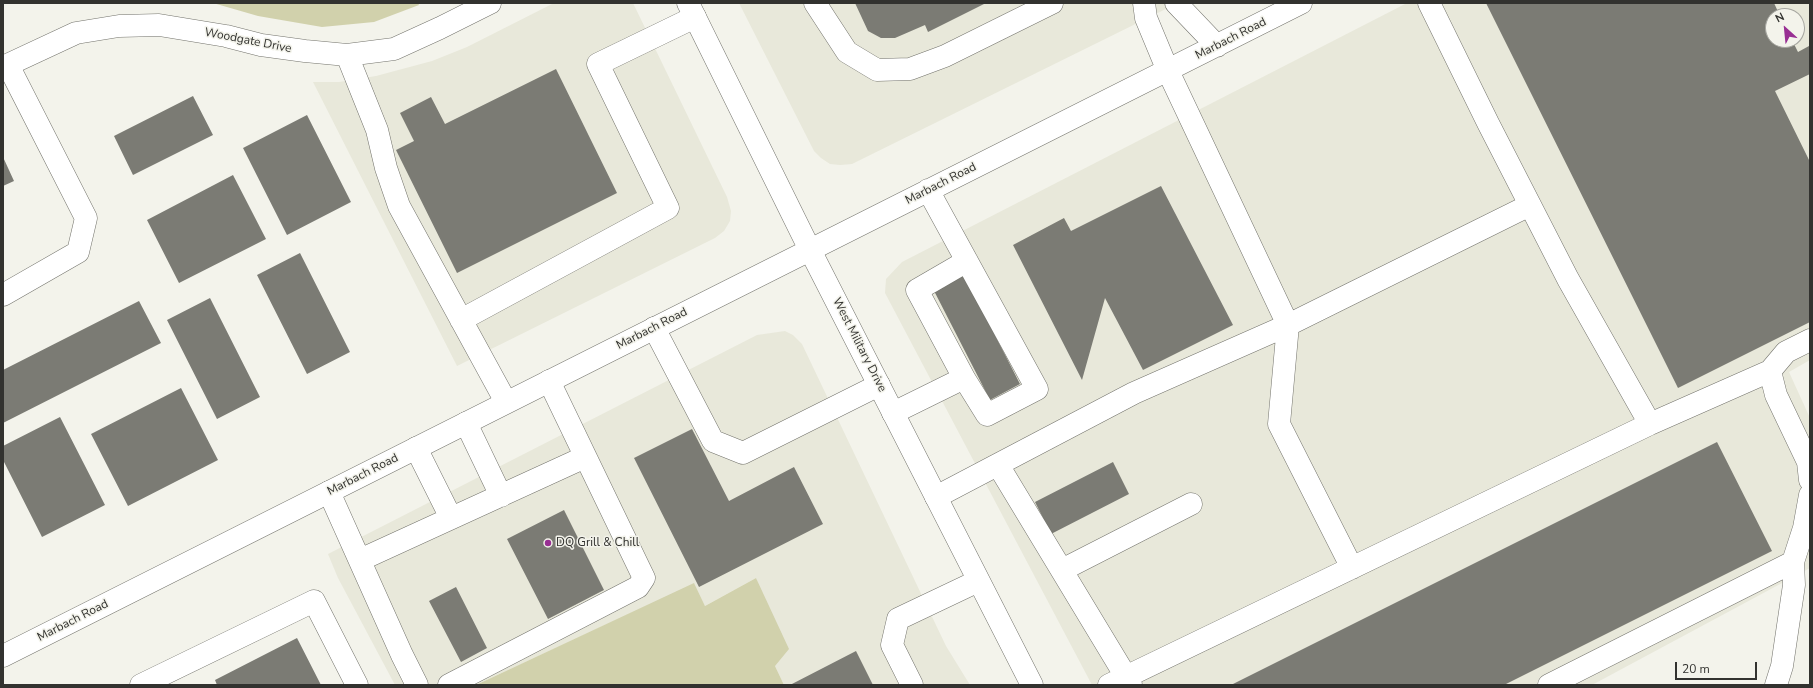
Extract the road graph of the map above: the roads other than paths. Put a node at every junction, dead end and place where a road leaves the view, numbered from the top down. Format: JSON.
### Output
{"nodes":[{"id":1,"x":490,"y":3,"type":"edge"},
{"id":2,"x":815,"y":3,"type":"edge"},
{"id":3,"x":1052,"y":3,"type":"edge"},
{"id":4,"x":1144,"y":3,"type":"edge"},
{"id":5,"x":1176,"y":3,"type":"edge"},
{"id":6,"x":1302,"y":3,"type":"edge"},
{"id":7,"x":1429,"y":3,"type":"edge"},
{"id":8,"x":458,"y":10,"type":"edge"},
{"id":9,"x":692,"y":10,"type":"edge"},
{"id":10,"x":1217,"y":46,"type":"junction"},
{"id":11,"x":347,"y":55,"type":"junction"},
{"id":12,"x":5,"y":66,"type":"edge"},
{"id":13,"x":1168,"y":71,"type":"junction"},
{"id":14,"x":928,"y":190,"type":"junction"},
{"id":15,"x":1530,"y":205,"type":"junction"},
{"id":16,"x":810,"y":250,"type":"junction"},
{"id":17,"x":967,"y":261,"type":"junction"},
{"id":18,"x":3,"y":295,"type":"edge"},
{"id":19,"x":461,"y":320,"type":"junction"},
{"id":20,"x":1288,"y":325,"type":"junction"},
{"id":21,"x":654,"y":328,"type":"junction"},
{"id":22,"x":1810,"y":340,"type":"edge"},
{"id":23,"x":1770,"y":371,"type":"junction"},
{"id":24,"x":964,"y":378,"type":"junction"},
{"id":25,"x":549,"y":381,"type":"junction"},
{"id":26,"x":879,"y":385,"type":"junction"},
{"id":27,"x":506,"y":402,"type":"junction"},
{"id":28,"x":893,"y":413,"type":"junction"},
{"id":29,"x":466,"y":423,"type":"junction"},
{"id":30,"x":1650,"y":424,"type":"junction"},
{"id":31,"x":416,"y":448,"type":"junction"},
{"id":32,"x":585,"y":457,"type":"junction"},
{"id":33,"x":998,"y":465,"type":"junction"},
{"id":34,"x":1810,"y":480,"type":"edge"},
{"id":35,"x":329,"y":492,"type":"junction"},
{"id":36,"x":1810,"y":495,"type":"edge"},
{"id":37,"x":501,"y":496,"type":"junction"},
{"id":38,"x":936,"y":497,"type":"junction"},
{"id":39,"x":1191,"y":504,"type":"dead end"},
{"id":40,"x":451,"y":518,"type":"junction"},
{"id":41,"x":360,"y":560,"type":"junction"},
{"id":42,"x":1793,"y":562,"type":"junction"},
{"id":43,"x":1352,"y":568,"type":"junction"},
{"id":44,"x":1062,"y":570,"type":"junction"},
{"id":45,"x":978,"y":581,"type":"junction"},
{"id":46,"x":3,"y":656,"type":"edge"},
{"id":47,"x":1122,"y":682,"type":"edge"},
{"id":48,"x":140,"y":685,"type":"edge"},
{"id":49,"x":357,"y":685,"type":"edge"},
{"id":50,"x":417,"y":685,"type":"edge"},
{"id":51,"x":449,"y":685,"type":"edge"},
{"id":52,"x":912,"y":685,"type":"edge"},
{"id":53,"x":1032,"y":685,"type":"edge"},
{"id":54,"x":1550,"y":685,"type":"edge"},
{"id":55,"x":1776,"y":685,"type":"edge"}],
"edges":[{"from":1,"to":8,"type":"main road","name":"Woodgate Drive"},
{"from":2,"to":3,"type":"main road"},
{"from":4,"to":13,"type":"main road"},
{"from":5,"to":10,"type":"main road"},
{"from":6,"to":10,"type":"main road","name":"Marbach Road"},
{"from":7,"to":15,"type":"main road"},
{"from":8,"to":11,"type":"main road","name":"Woodgate Drive"},
{"from":9,"to":16,"type":"main road","name":"West Military Drive"},
{"from":9,"to":19,"type":"main road"},
{"from":10,"to":13,"type":"main road","name":"Marbach Road"},
{"from":11,"to":12,"type":"main road","name":"Woodgate Drive"},
{"from":11,"to":19,"type":"main road"},
{"from":12,"to":18,"type":"main road"},
{"from":13,"to":14,"type":"main road","name":"Marbach Road"},
{"from":13,"to":20,"type":"main road"},
{"from":14,"to":16,"type":"main road","name":"Marbach Road"},
{"from":14,"to":17,"type":"main road"},
{"from":15,"to":20,"type":"main road"},
{"from":15,"to":30,"type":"main road"},
{"from":16,"to":21,"type":"main road","name":"Marbach Road"},
{"from":16,"to":26,"type":"main road","name":"West Military Drive"},
{"from":17,"to":24,"type":"main road"},
{"from":17,"to":24,"type":"main road"},
{"from":19,"to":27,"type":"main road"},
{"from":20,"to":33,"type":"main road"},
{"from":20,"to":43,"type":"main road"},
{"from":21,"to":25,"type":"main road","name":"Marbach Road"},
{"from":21,"to":26,"type":"main road"},
{"from":22,"to":23,"type":"main road"},
{"from":23,"to":30,"type":"main road"},
{"from":23,"to":34,"type":"main road"},
{"from":24,"to":28,"type":"main road"},
{"from":25,"to":27,"type":"main road","name":"Marbach Road"},
{"from":25,"to":32,"type":"main road"},
{"from":26,"to":28,"type":"main road","name":"West Military Drive"},
{"from":27,"to":29,"type":"main road","name":"Marbach Road"},
{"from":28,"to":38,"type":"main road","name":"West Military Drive"},
{"from":29,"to":31,"type":"main road","name":"Marbach Road"},
{"from":29,"to":37,"type":"main road"},
{"from":30,"to":43,"type":"main road"},
{"from":31,"to":35,"type":"main road","name":"Marbach Road"},
{"from":31,"to":40,"type":"main road"},
{"from":32,"to":37,"type":"main road"},
{"from":32,"to":51,"type":"main road"},
{"from":33,"to":38,"type":"main road"},
{"from":33,"to":44,"type":"main road"},
{"from":35,"to":41,"type":"main road"},
{"from":35,"to":46,"type":"main road","name":"Marbach Road"},
{"from":36,"to":42,"type":"main road"},
{"from":37,"to":40,"type":"main road"},
{"from":38,"to":45,"type":"main road","name":"West Military Drive"},
{"from":39,"to":44,"type":"main road"},
{"from":40,"to":41,"type":"main road"},
{"from":41,"to":50,"type":"main road"},
{"from":42,"to":54,"type":"main road"},
{"from":42,"to":55,"type":"main road"},
{"from":43,"to":47,"type":"main road"},
{"from":44,"to":47,"type":"main road"},
{"from":45,"to":52,"type":"main road"},
{"from":45,"to":53,"type":"main road","name":"West Military Drive"},
{"from":48,"to":49,"type":"main road"}]}
